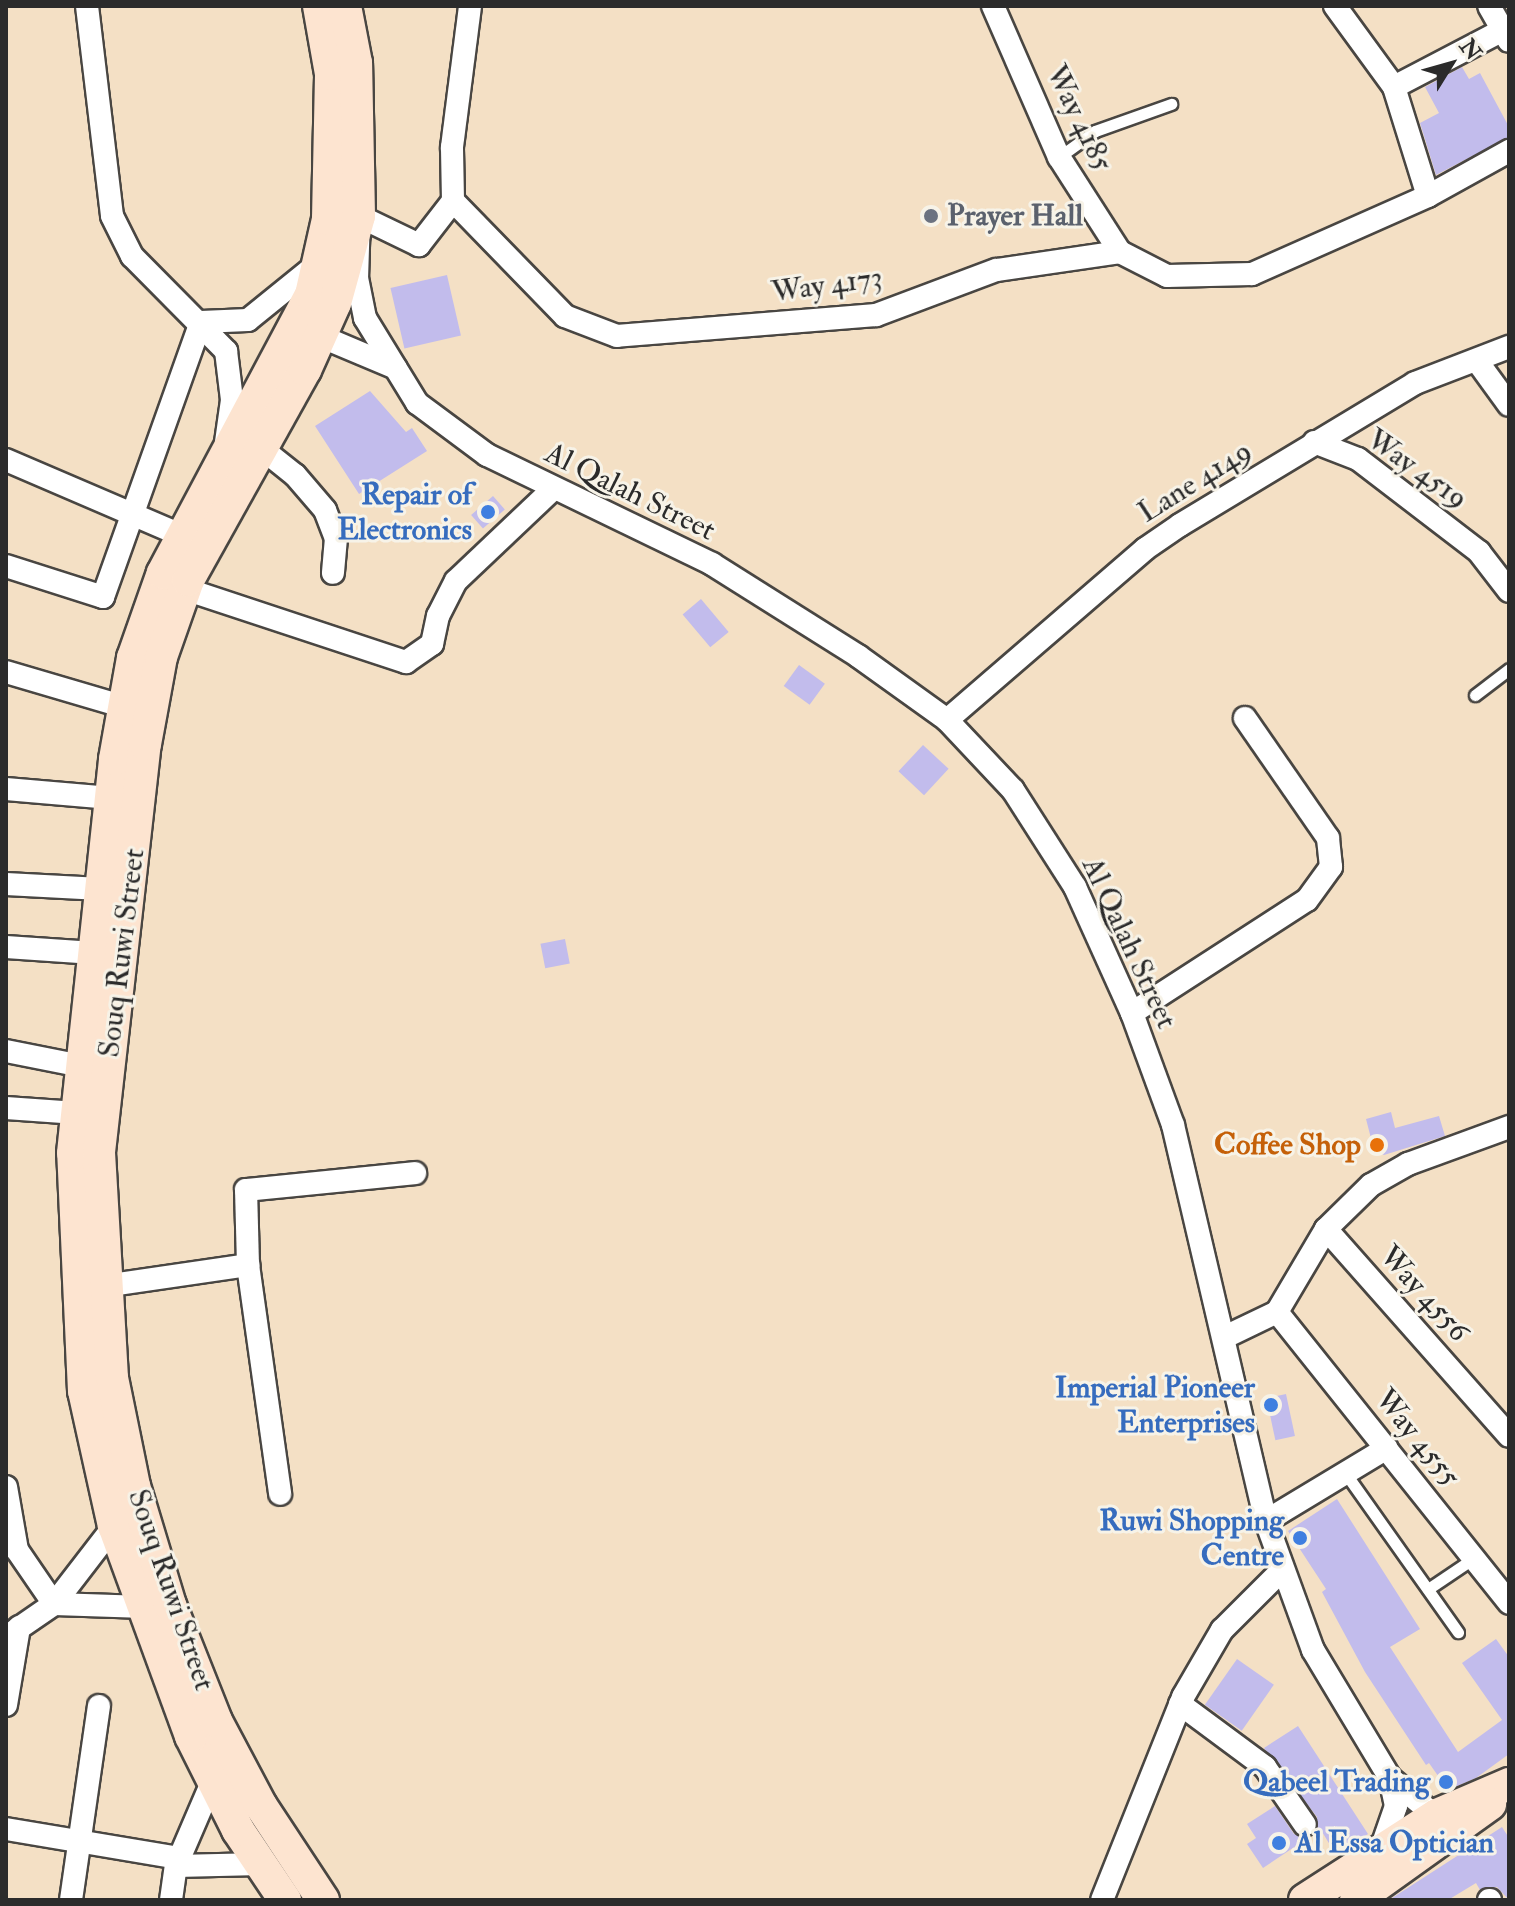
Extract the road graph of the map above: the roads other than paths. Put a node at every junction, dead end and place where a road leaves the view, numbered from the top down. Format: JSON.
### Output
{"nodes":[{"id":1,"x":87,"y":6,"type":"edge"},
{"id":2,"x":319,"y":6,"type":"edge"},
{"id":3,"x":345,"y":6,"type":"edge"},
{"id":4,"x":470,"y":6,"type":"edge"},
{"id":5,"x":993,"y":6,"type":"edge"},
{"id":6,"x":1335,"y":6,"type":"edge"},
{"id":7,"x":1489,"y":6,"type":"edge"},
{"id":8,"x":1506,"y":36,"type":"edge"},
{"id":9,"x":1394,"y":87,"type":"junction"},
{"id":10,"x":1171,"y":104,"type":"dead end"},
{"id":11,"x":1509,"y":151,"type":"edge"},
{"id":12,"x":1059,"y":157,"type":"junction"},
{"id":13,"x":1428,"y":196,"type":"junction"},
{"id":14,"x":453,"y":201,"type":"junction"},
{"id":15,"x":359,"y":216,"type":"junction"},
{"id":16,"x":1120,"y":252,"type":"junction"},
{"id":17,"x":318,"y":263,"type":"junction"},
{"id":18,"x":201,"y":322,"type":"junction"},
{"id":19,"x":320,"y":336,"type":"junction"},
{"id":20,"x":1509,"y":347,"type":"edge"},
{"id":21,"x":1477,"y":361,"type":"junction"},
{"id":22,"x":396,"y":368,"type":"junction"},
{"id":23,"x":1509,"y":405,"type":"edge"},
{"id":24,"x":1314,"y":442,"type":"junction"},
{"id":25,"x":261,"y":448,"type":"junction"},
{"id":26,"x":6,"y":460,"type":"edge"},
{"id":27,"x":223,"y":460,"type":"junction"},
{"id":28,"x":553,"y":489,"type":"junction"},
{"id":29,"x":132,"y":514,"type":"junction"},
{"id":30,"x":183,"y":536,"type":"junction"},
{"id":31,"x":6,"y":566,"type":"edge"},
{"id":32,"x":333,"y":573,"type":"dead end"},
{"id":33,"x":185,"y":589,"type":"junction"},
{"id":34,"x":1509,"y":591,"type":"edge"},
{"id":35,"x":1509,"y":669,"type":"edge"},
{"id":36,"x":6,"y":672,"type":"edge"},
{"id":37,"x":1475,"y":695,"type":"dead end"},
{"id":38,"x":125,"y":707,"type":"junction"},
{"id":39,"x":1245,"y":718,"type":"dead end"},
{"id":40,"x":947,"y":720,"type":"junction"},
{"id":41,"x":6,"y":789,"type":"edge"},
{"id":42,"x":111,"y":798,"type":"junction"},
{"id":43,"x":6,"y":884,"type":"edge"},
{"id":44,"x":101,"y":889,"type":"junction"},
{"id":45,"x":6,"y":947,"type":"edge"},
{"id":46,"x":94,"y":953,"type":"junction"},
{"id":47,"x":1132,"y":1013,"type":"junction"},
{"id":48,"x":6,"y":1051,"type":"edge"},
{"id":49,"x":82,"y":1066,"type":"junction"},
{"id":50,"x":6,"y":1108,"type":"edge"},
{"id":51,"x":77,"y":1113,"type":"junction"},
{"id":52,"x":1509,"y":1127,"type":"edge"},
{"id":53,"x":415,"y":1173,"type":"dead end"},
{"id":54,"x":1326,"y":1229,"type":"junction"},
{"id":55,"x":248,"y":1265,"type":"junction"},
{"id":56,"x":104,"y":1286,"type":"junction"},
{"id":57,"x":1277,"y":1312,"type":"junction"},
{"id":58,"x":1225,"y":1337,"type":"junction"},
{"id":59,"x":1509,"y":1436,"type":"edge"},
{"id":60,"x":1387,"y":1448,"type":"junction"},
{"id":61,"x":1346,"y":1474,"type":"junction"},
{"id":62,"x":6,"y":1487,"type":"edge"},
{"id":63,"x":280,"y":1494,"type":"dead end"},
{"id":64,"x":1266,"y":1521,"type":"junction"},
{"id":65,"x":114,"y":1526,"type":"junction"},
{"id":66,"x":12,"y":1553,"type":"edge"},
{"id":67,"x":1474,"y":1558,"type":"junction"},
{"id":68,"x":1283,"y":1569,"type":"junction"},
{"id":69,"x":1428,"y":1589,"type":"junction"},
{"id":70,"x":1509,"y":1603,"type":"edge"},
{"id":71,"x":54,"y":1604,"type":"junction"},
{"id":72,"x":145,"y":1607,"type":"junction"},
{"id":73,"x":13,"y":1632,"type":"edge"},
{"id":74,"x":1458,"y":1632,"type":"dead end"},
{"id":75,"x":1180,"y":1704,"type":"junction"},
{"id":76,"x":6,"y":1705,"type":"edge"},
{"id":77,"x":99,"y":1706,"type":"dead end"},
{"id":78,"x":1390,"y":1778,"type":"junction"},
{"id":79,"x":213,"y":1780,"type":"junction"},
{"id":80,"x":1509,"y":1786,"type":"edge"},
{"id":81,"x":1305,"y":1825,"type":"dead end"},
{"id":82,"x":1445,"y":1825,"type":"junction"},
{"id":83,"x":6,"y":1829,"type":"edge"},
{"id":84,"x":80,"y":1841,"type":"junction"},
{"id":85,"x":1380,"y":1851,"type":"junction"},
{"id":86,"x":178,"y":1862,"type":"junction"},
{"id":87,"x":261,"y":1864,"type":"junction"},
{"id":88,"x":71,"y":1900,"type":"edge"},
{"id":89,"x":171,"y":1900,"type":"edge"},
{"id":90,"x":285,"y":1900,"type":"edge"},
{"id":91,"x":323,"y":1900,"type":"edge"},
{"id":92,"x":1102,"y":1900,"type":"edge"},
{"id":93,"x":1305,"y":1900,"type":"edge"},
{"id":94,"x":1356,"y":1900,"type":"edge"}],
"edges":[{"from":1,"to":18,"type":"street"},
{"from":2,"to":17,"type":"main road","name":"Souq Ruwi Street"},
{"from":3,"to":15,"type":"main road","name":"Souq Ruwi Street"},
{"from":4,"to":14,"type":"street"},
{"from":5,"to":12,"type":"street","name":"Way 4185"},
{"from":6,"to":9,"type":"street"},
{"from":7,"to":8,"type":"street"},
{"from":8,"to":9,"type":"street"},
{"from":9,"to":13,"type":"street"},
{"from":10,"to":12,"type":"lane"},
{"from":11,"to":13,"type":"street"},
{"from":12,"to":16,"type":"street","name":"Way 4185"},
{"from":13,"to":16,"type":"street"},
{"from":14,"to":15,"type":"street"},
{"from":14,"to":16,"type":"street","name":"Way 4173"},
{"from":15,"to":19,"type":"main road","name":"Souq Ruwi Street"},
{"from":15,"to":22,"type":"street","name":"Al Qalah Street"},
{"from":17,"to":18,"type":"street"},
{"from":17,"to":27,"type":"main road","name":"Souq Ruwi Street"},
{"from":18,"to":27,"type":"street"},
{"from":18,"to":29,"type":"street"},
{"from":19,"to":22,"type":"street"},
{"from":19,"to":25,"type":"main road","name":"Souq Ruwi Street"},
{"from":20,"to":21,"type":"street","name":"Lane 4149"},
{"from":21,"to":23,"type":"street"},
{"from":21,"to":24,"type":"street","name":"Lane 4149"},
{"from":22,"to":28,"type":"street","name":"Al Qalah Street"},
{"from":24,"to":34,"type":"street","name":"Way 4519"},
{"from":24,"to":40,"type":"street","name":"Lane 4149"},
{"from":25,"to":32,"type":"street"},
{"from":25,"to":33,"type":"main road","name":"Souq Ruwi Street"},
{"from":26,"to":29,"type":"street"},
{"from":27,"to":30,"type":"main road","name":"Souq Ruwi Street"},
{"from":28,"to":33,"type":"street"},
{"from":28,"to":40,"type":"street","name":"Al Qalah Street"},
{"from":29,"to":30,"type":"street"},
{"from":29,"to":31,"type":"street"},
{"from":30,"to":38,"type":"main road","name":"Souq Ruwi Street"},
{"from":33,"to":56,"type":"main road","name":"Souq Ruwi Street"},
{"from":35,"to":37,"type":"lane"},
{"from":36,"to":38,"type":"street"},
{"from":38,"to":42,"type":"main road","name":"Souq Ruwi Street"},
{"from":39,"to":47,"type":"street"},
{"from":40,"to":47,"type":"street","name":"Al Qalah Street"},
{"from":41,"to":42,"type":"street"},
{"from":42,"to":44,"type":"main road","name":"Souq Ruwi Street"},
{"from":43,"to":44,"type":"street"},
{"from":44,"to":46,"type":"main road","name":"Souq Ruwi Street"},
{"from":45,"to":46,"type":"street"},
{"from":46,"to":49,"type":"main road","name":"Souq Ruwi Street"},
{"from":47,"to":58,"type":"street","name":"Al Qalah Street"},
{"from":48,"to":49,"type":"street"},
{"from":49,"to":51,"type":"main road","name":"Souq Ruwi Street"},
{"from":50,"to":51,"type":"street"},
{"from":51,"to":65,"type":"main road","name":"Souq Ruwi Street"},
{"from":52,"to":54,"type":"street"},
{"from":53,"to":55,"type":"street"},
{"from":54,"to":57,"type":"street"},
{"from":54,"to":59,"type":"street","name":"Way 4556"},
{"from":55,"to":56,"type":"street"},
{"from":55,"to":63,"type":"street"},
{"from":56,"to":91,"type":"main road","name":"Souq Ruwi Street"},
{"from":57,"to":58,"type":"street"},
{"from":57,"to":60,"type":"street","name":"Way 4555"},
{"from":58,"to":64,"type":"street","name":"Al Qalah Street"},
{"from":60,"to":61,"type":"street"},
{"from":60,"to":67,"type":"street","name":"Way 4555"},
{"from":61,"to":64,"type":"street"},
{"from":61,"to":69,"type":"lane"},
{"from":62,"to":66,"type":"street"},
{"from":64,"to":68,"type":"street","name":"Al Qalah Street"},
{"from":65,"to":71,"type":"street"},
{"from":65,"to":72,"type":"main road","name":"Souq Ruwi Street"},
{"from":66,"to":71,"type":"street"},
{"from":67,"to":69,"type":"lane"},
{"from":67,"to":70,"type":"street","name":"Way 4555"},
{"from":68,"to":75,"type":"street"},
{"from":68,"to":78,"type":"street","name":"Al Qalah Street"},
{"from":69,"to":74,"type":"lane"},
{"from":71,"to":72,"type":"street"},
{"from":71,"to":73,"type":"street"},
{"from":72,"to":79,"type":"main road","name":"Souq Ruwi Street"},
{"from":73,"to":76,"type":"street"},
{"from":75,"to":81,"type":"street"},
{"from":75,"to":92,"type":"street"},
{"from":77,"to":84,"type":"street"},
{"from":78,"to":82,"type":"street","name":"Al Qalah Street"},
{"from":78,"to":85,"type":"street"},
{"from":79,"to":86,"type":"street"},
{"from":79,"to":87,"type":"main road","name":"Souq Ruwi Street"},
{"from":80,"to":82,"type":"main road"},
{"from":82,"to":85,"type":"main road"},
{"from":82,"to":94,"type":"main road"},
{"from":83,"to":84,"type":"street"},
{"from":84,"to":86,"type":"street"},
{"from":84,"to":88,"type":"street"},
{"from":85,"to":93,"type":"main road"},
{"from":86,"to":87,"type":"street"},
{"from":86,"to":89,"type":"street"},
{"from":87,"to":90,"type":"main road","name":"Souq Ruwi Street"}]}
